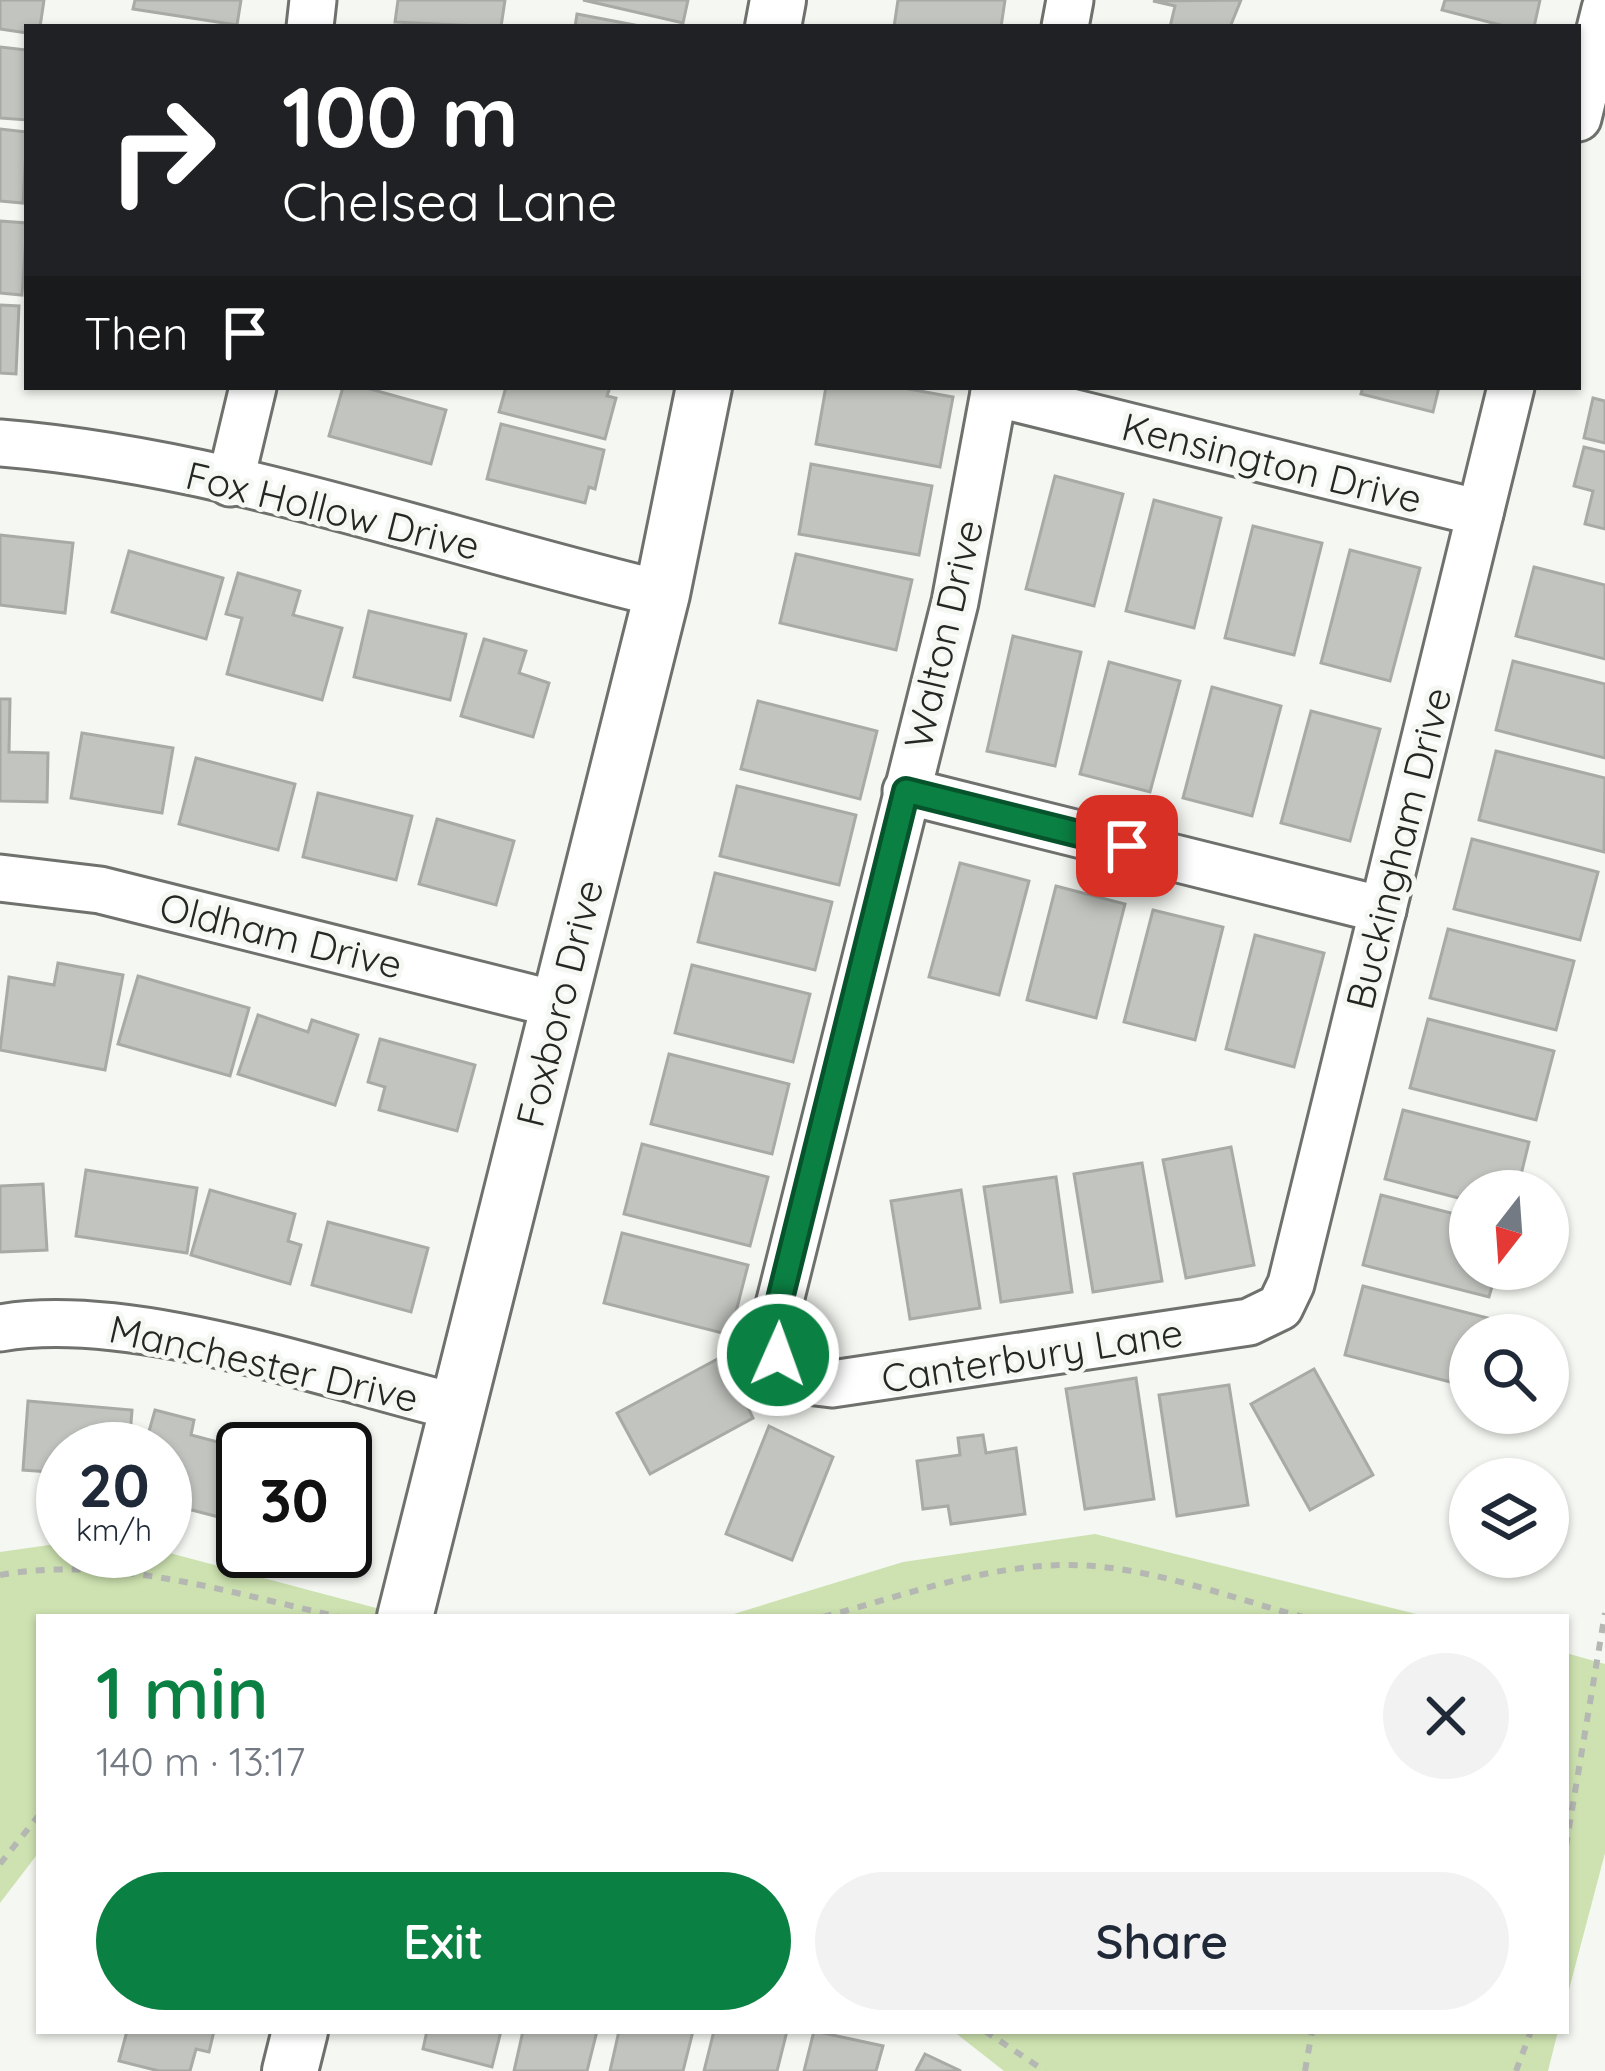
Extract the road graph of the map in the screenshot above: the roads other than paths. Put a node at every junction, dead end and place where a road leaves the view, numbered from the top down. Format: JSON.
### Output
{"nodes":[{"id":1,"x":1605,"y":9,"type":"edge"},
{"id":2,"x":1581,"y":106,"type":"edge"},
{"id":3,"x":252,"y":390,"type":"edge"},
{"id":4,"x":703,"y":390,"type":"edge"},
{"id":5,"x":995,"y":390,"type":"edge"},
{"id":6,"x":1510,"y":390,"type":"edge"},
{"id":7,"x":0,"y":443,"type":"edge"},
{"id":8,"x":230,"y":483,"type":"junction"},
{"id":9,"x":1480,"y":513,"type":"junction"},
{"id":10,"x":662,"y":594,"type":"junction"},
{"id":11,"x":906,"y":791,"type":"junction"},
{"id":12,"x":0,"y":878,"type":"edge"},
{"id":13,"x":1383,"y":910,"type":"junction"},
{"id":14,"x":559,"y":1005,"type":"junction"},
{"id":15,"x":1280,"y":1307,"type":"joint"},
{"id":16,"x":0,"y":1328,"type":"edge"},
{"id":17,"x":786,"y":1367,"type":"joint"},
{"id":18,"x":456,"y":1407,"type":"junction"},
{"id":19,"x":406,"y":1614,"type":"edge"},
{"id":20,"x":299,"y":2034,"type":"edge"},
{"id":21,"x":290,"y":2071,"type":"edge"}],
"edges":[{"from":1,"to":2,"type":"street"},
{"from":3,"to":8,"type":"street"},
{"from":4,"to":10,"type":"street","name":"Foxboro Drive"},
{"from":5,"to":9,"type":"street","name":"Kensington Drive"},
{"from":5,"to":11,"type":"street","name":"Walton Drive"},
{"from":6,"to":9,"type":"street","name":"Buckingham Drive"},
{"from":7,"to":8,"type":"street","name":"Fox Hollow Drive"},
{"from":8,"to":10,"type":"street","name":"Fox Hollow Drive"},
{"from":9,"to":13,"type":"street","name":"Buckingham Drive"},
{"from":10,"to":14,"type":"street","name":"Foxboro Drive"},
{"from":11,"to":13,"type":"street"},
{"from":11,"to":17,"type":"street","name":"Walton Drive"},
{"from":12,"to":14,"type":"street","name":"Oldham Drive"},
{"from":13,"to":15,"type":"street","name":"Buckingham Drive"},
{"from":14,"to":18,"type":"street","name":"Foxboro Drive"},
{"from":15,"to":17,"type":"street","name":"Canterbury Lane"},
{"from":16,"to":18,"type":"street","name":"Manchester Drive"},
{"from":18,"to":19,"type":"street","name":"Foxboro Drive"},
{"from":20,"to":21,"type":"street"}]}
